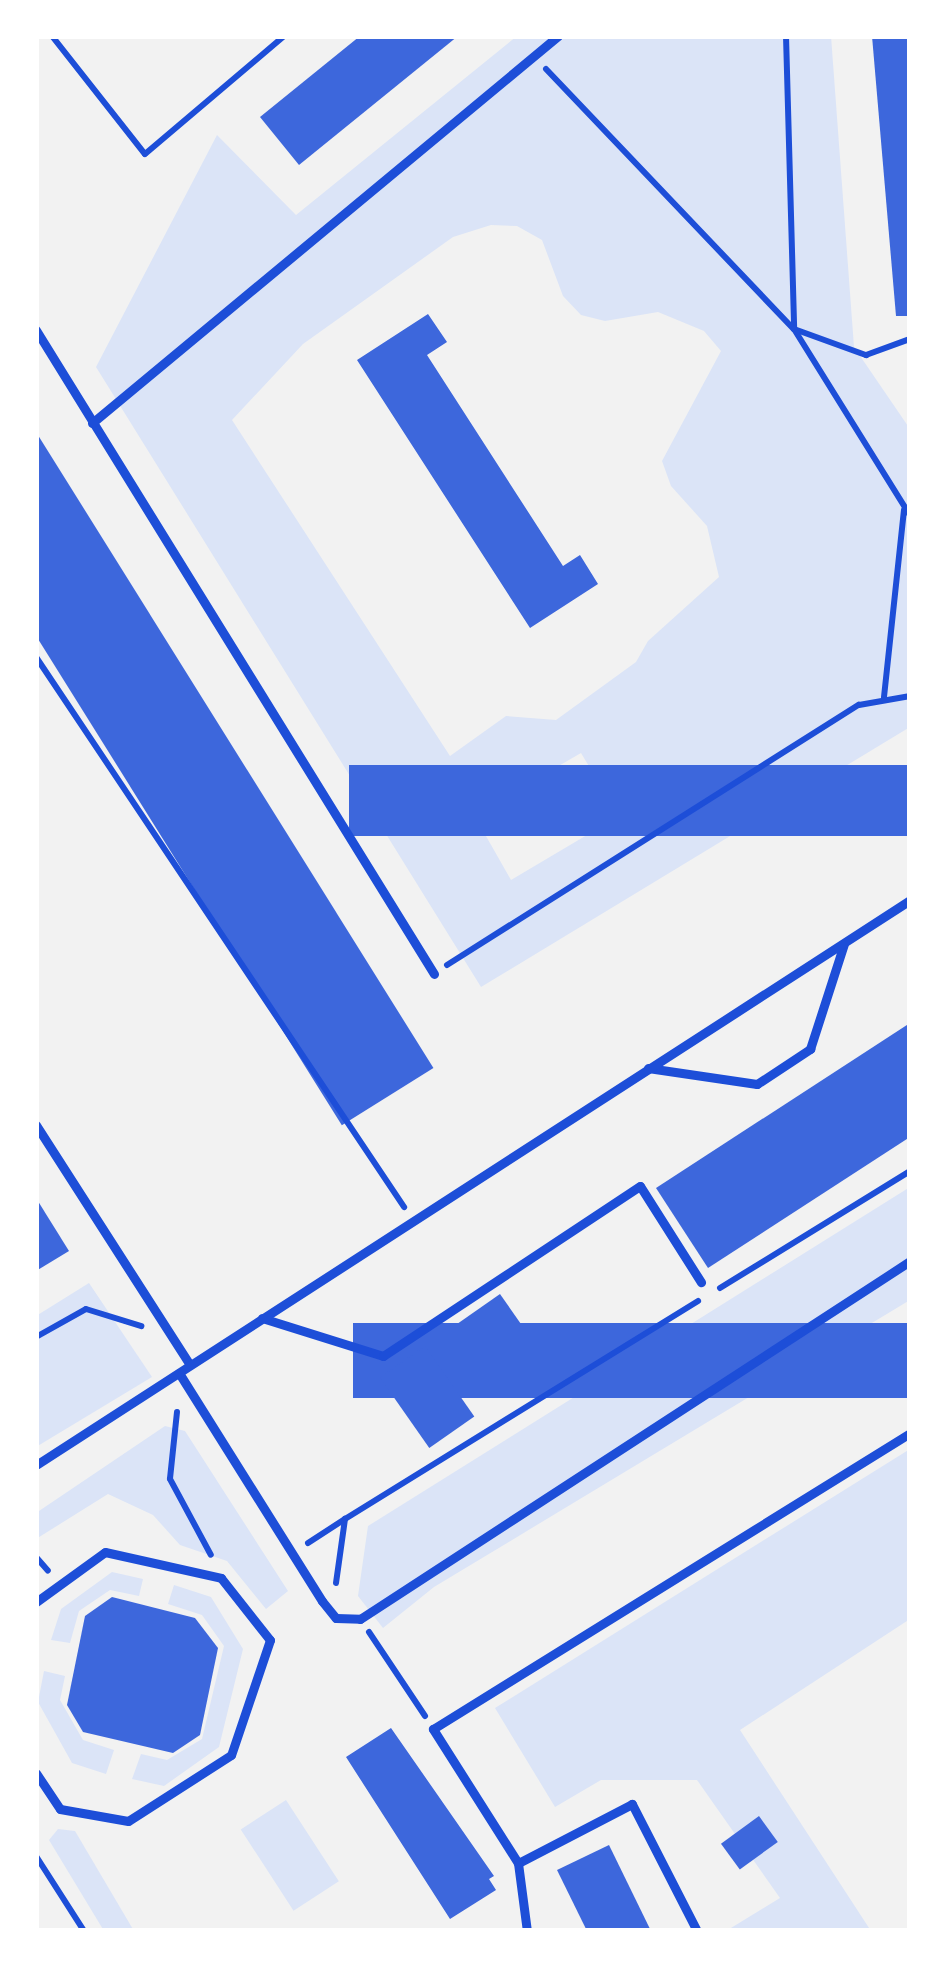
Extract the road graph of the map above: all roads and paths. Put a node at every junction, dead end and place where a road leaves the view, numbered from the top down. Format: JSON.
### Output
{"nodes":[{"id":1,"x":52,"y":36,"type":"edge"},
{"id":2,"x":284,"y":36,"type":"edge"},
{"id":3,"x":558,"y":36,"type":"edge"},
{"id":4,"x":787,"y":36,"type":"edge"},
{"id":5,"x":534,"y":56,"type":"junction"},
{"id":6,"x":794,"y":329,"type":"junction"},
{"id":7,"x":36,"y":330,"type":"edge"},
{"id":8,"x":910,"y":339,"type":"edge"},
{"id":9,"x":92,"y":423,"type":"junction"},
{"id":10,"x":907,"y":511,"type":"edge"},
{"id":11,"x":36,"y":657,"type":"edge"},
{"id":12,"x":910,"y":696,"type":"edge"},
{"id":13,"x":884,"y":697,"type":"junction"},
{"id":14,"x":910,"y":900,"type":"edge"},
{"id":15,"x":844,"y":942,"type":"junction"},
{"id":16,"x":434,"y":974,"type":"joint"},
{"id":17,"x":648,"y":1068,"type":"junction"},
{"id":18,"x":36,"y":1125,"type":"edge"},
{"id":19,"x":910,"y":1171,"type":"edge"},
{"id":20,"x":413,"y":1220,"type":"junction"},
{"id":21,"x":910,"y":1261,"type":"edge"},
{"id":22,"x":701,"y":1282,"type":"dead end"},
{"id":23,"x":262,"y":1318,"type":"junction"},
{"id":24,"x":173,"y":1336,"type":"junction"},
{"id":25,"x":36,"y":1337,"type":"edge"},
{"id":26,"x":190,"y":1365,"type":"junction"},
{"id":27,"x":179,"y":1373,"type":"junction"},
{"id":28,"x":177,"y":1429,"type":"dead end"},
{"id":29,"x":910,"y":1433,"type":"edge"},
{"id":30,"x":36,"y":1465,"type":"edge"},
{"id":31,"x":345,"y":1520,"type":"junction"},
{"id":32,"x":305,"y":1545,"type":"dead end"},
{"id":33,"x":211,"y":1576,"type":"junction"},
{"id":34,"x":335,"y":1592,"type":"dead end"},
{"id":35,"x":36,"y":1602,"type":"edge"},
{"id":36,"x":36,"y":1773,"type":"edge"},
{"id":37,"x":36,"y":1856,"type":"edge"},
{"id":38,"x":518,"y":1864,"type":"junction"},
{"id":39,"x":84,"y":1931,"type":"edge"},
{"id":40,"x":526,"y":1931,"type":"edge"},
{"id":41,"x":697,"y":1931,"type":"edge"}],
"edges":[{"from":1,"to":2,"type":"path"},
{"from":3,"to":5,"type":"lane"},
{"from":4,"to":6,"type":"path"},
{"from":5,"to":6,"type":"path"},
{"from":5,"to":9,"type":"lane"},
{"from":6,"to":8,"type":"path"},
{"from":6,"to":10,"type":"path"},
{"from":7,"to":9,"type":"lane"},
{"from":9,"to":16,"type":"lane"},
{"from":10,"to":13,"type":"path"},
{"from":11,"to":20,"type":"path"},
{"from":12,"to":13,"type":"path"},
{"from":13,"to":16,"type":"path"},
{"from":14,"to":15,"type":"lane"},
{"from":15,"to":17,"type":"lane"},
{"from":15,"to":17,"type":"lane"},
{"from":17,"to":20,"type":"lane"},
{"from":18,"to":24,"type":"lane"},
{"from":19,"to":31,"type":"path"},
{"from":20,"to":23,"type":"lane"},
{"from":21,"to":27,"type":"lane"},
{"from":22,"to":23,"type":"lane"},
{"from":23,"to":26,"type":"lane"},
{"from":24,"to":25,"type":"path"},
{"from":24,"to":26,"type":"lane"},
{"from":26,"to":27,"type":"lane"},
{"from":27,"to":30,"type":"lane"},
{"from":28,"to":33,"type":"path"},
{"from":29,"to":38,"type":"lane"},
{"from":31,"to":32,"type":"path"},
{"from":31,"to":34,"type":"path"},
{"from":33,"to":35,"type":"lane"},
{"from":33,"to":36,"type":"lane"},
{"from":37,"to":39,"type":"path"},
{"from":38,"to":40,"type":"lane"},
{"from":38,"to":41,"type":"lane"}]}
